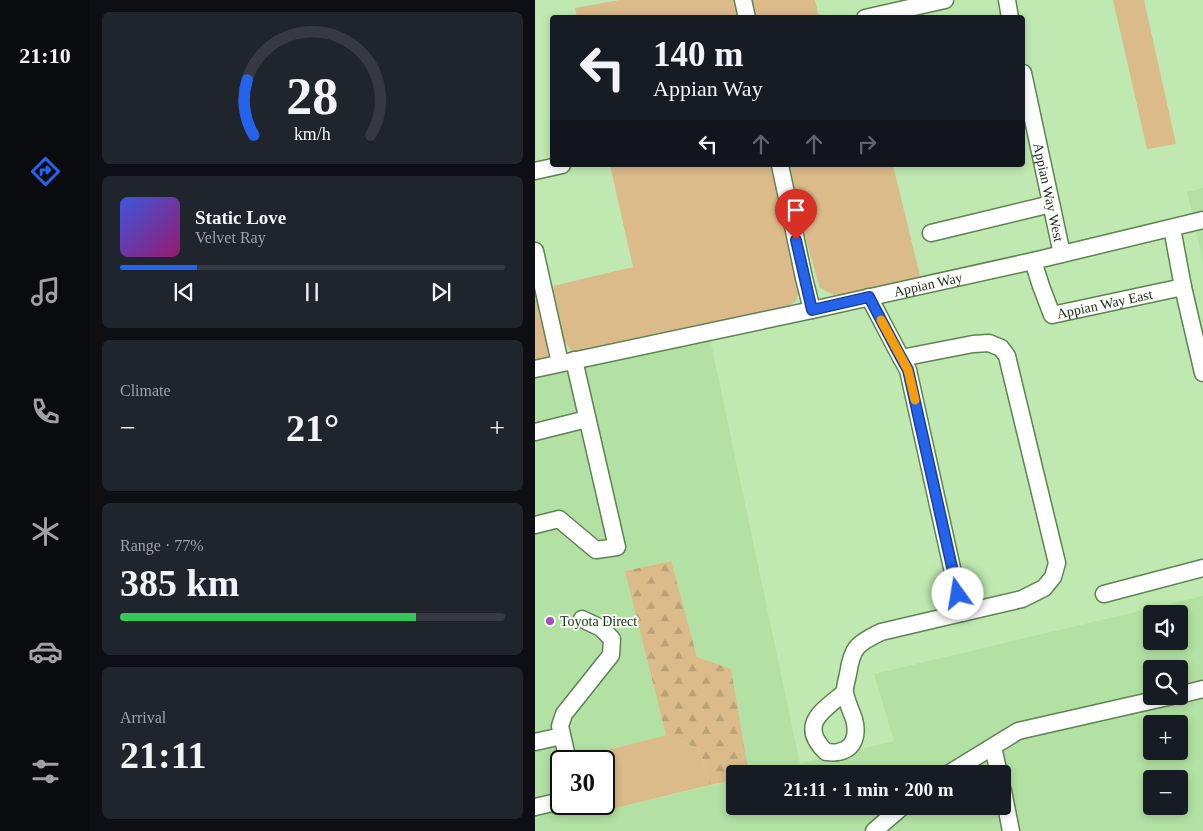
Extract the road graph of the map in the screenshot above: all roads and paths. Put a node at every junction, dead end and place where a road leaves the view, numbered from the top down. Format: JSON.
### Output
{"nodes":[{"id":1,"x":743,"y":0,"type":"edge"},
{"id":2,"x":945,"y":0,"type":"edge"},
{"id":3,"x":1007,"y":0,"type":"edge"},
{"id":4,"x":746,"y":15,"type":"edge"},
{"id":5,"x":878,"y":15,"type":"edge"},
{"id":6,"x":1010,"y":15,"type":"edge"},
{"id":7,"x":1025,"y":82,"type":"edge"},
{"id":8,"x":553,"y":167,"type":"edge"},
{"id":9,"x":780,"y":167,"type":"edge"},
{"id":10,"x":535,"y":171,"type":"edge"},
{"id":11,"x":1051,"y":204,"type":"junction"},
{"id":12,"x":1203,"y":220,"type":"edge"},
{"id":13,"x":1172,"y":228,"type":"junction"},
{"id":14,"x":931,"y":233,"type":"dead end"},
{"id":15,"x":535,"y":251,"type":"edge"},
{"id":16,"x":1062,"y":254,"type":"junction"},
{"id":17,"x":1033,"y":261,"type":"junction"},
{"id":18,"x":1183,"y":288,"type":"junction"},
{"id":19,"x":869,"y":297,"type":"junction"},
{"id":20,"x":812,"y":310,"type":"junction"},
{"id":21,"x":901,"y":358,"type":"junction"},
{"id":22,"x":567,"y":362,"type":"junction"},
{"id":23,"x":535,"y":369,"type":"edge"},
{"id":24,"x":1203,"y":373,"type":"edge"},
{"id":25,"x":587,"y":419,"type":"junction"},
{"id":26,"x":535,"y":432,"type":"edge"},
{"id":27,"x":535,"y":525,"type":"edge"},
{"id":28,"x":1203,"y":568,"type":"edge"},
{"id":29,"x":1104,"y":594,"type":"dead end"},
{"id":30,"x":963,"y":613,"type":"junction"},
{"id":31,"x":582,"y":619,"type":"dead end"},
{"id":32,"x":1203,"y":689,"type":"edge"},
{"id":33,"x":845,"y":692,"type":"dead end"},
{"id":34,"x":1188,"y":693,"type":"edge"},
{"id":35,"x":1143,"y":703,"type":"edge"},
{"id":36,"x":562,"y":736,"type":"junction"},
{"id":37,"x":535,"y":742,"type":"edge"},
{"id":38,"x":993,"y":746,"type":"junction"},
{"id":39,"x":565,"y":750,"type":"edge"},
{"id":40,"x":963,"y":765,"type":"edge"},
{"id":41,"x":997,"y":765,"type":"edge"},
{"id":42,"x":550,"y":804,"type":"edge"},
{"id":43,"x":535,"y":807,"type":"edge"},
{"id":44,"x":893,"y":815,"type":"edge"},
{"id":45,"x":1008,"y":815,"type":"edge"},
{"id":46,"x":874,"y":831,"type":"edge"},
{"id":47,"x":1011,"y":831,"type":"edge"}],
"edges":[{"from":1,"to":4,"type":"street"},
{"from":2,"to":5,"type":"street"},
{"from":3,"to":6,"type":"street"},
{"from":7,"to":11,"type":"street","name":"Appian Way West"},
{"from":8,"to":10,"type":"street"},
{"from":9,"to":20,"type":"street"},
{"from":11,"to":14,"type":"street"},
{"from":11,"to":16,"type":"street","name":"Appian Way West"},
{"from":12,"to":13,"type":"street","name":"Appian Way"},
{"from":13,"to":16,"type":"street","name":"Appian Way"},
{"from":13,"to":18,"type":"street"},
{"from":15,"to":22,"type":"street"},
{"from":16,"to":17,"type":"street","name":"Appian Way"},
{"from":17,"to":18,"type":"street","name":"Appian Way East"},
{"from":17,"to":19,"type":"street","name":"Appian Way"},
{"from":18,"to":24,"type":"street"},
{"from":19,"to":20,"type":"street","name":"Appian Way"},
{"from":19,"to":21,"type":"street"},
{"from":20,"to":22,"type":"street","name":"Appian Way"},
{"from":21,"to":30,"type":"street"},
{"from":21,"to":30,"type":"street"},
{"from":22,"to":23,"type":"street","name":"Appian Way"},
{"from":22,"to":25,"type":"street"},
{"from":25,"to":26,"type":"street"},
{"from":25,"to":27,"type":"street"},
{"from":28,"to":29,"type":"street"},
{"from":30,"to":33,"type":"street"},
{"from":31,"to":36,"type":"street"},
{"from":32,"to":34,"type":"street"},
{"from":35,"to":38,"type":"street"},
{"from":36,"to":37,"type":"street"},
{"from":36,"to":39,"type":"street"},
{"from":38,"to":40,"type":"street"},
{"from":38,"to":41,"type":"street"},
{"from":42,"to":43,"type":"street"},
{"from":44,"to":46,"type":"street"},
{"from":45,"to":47,"type":"street"}]}
